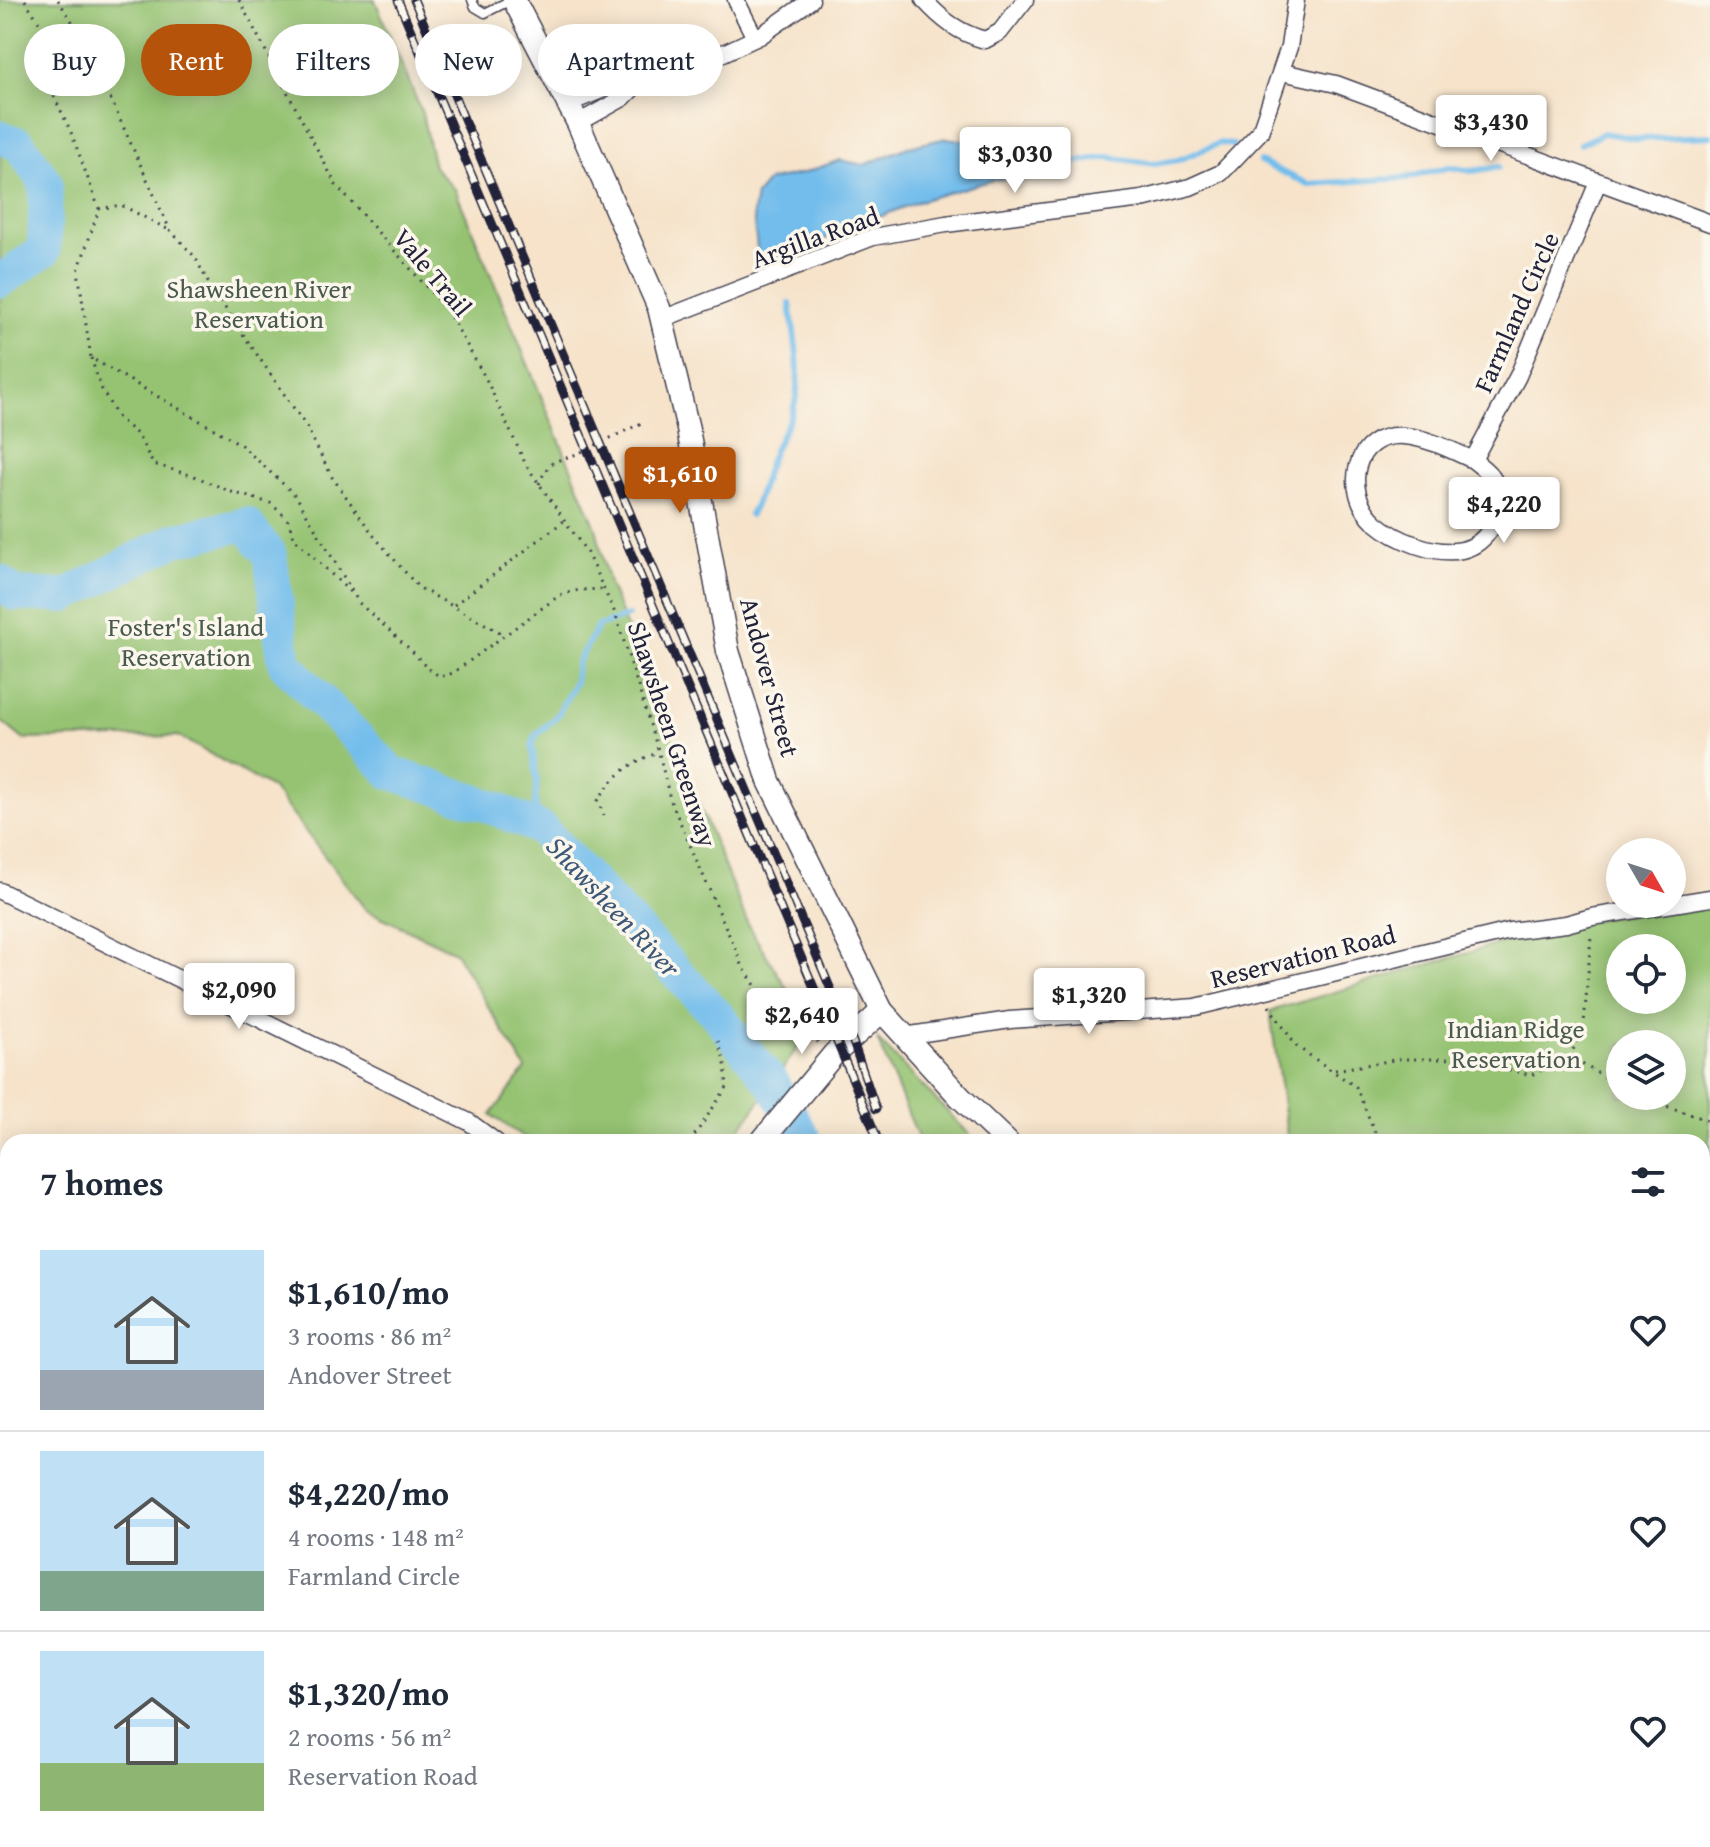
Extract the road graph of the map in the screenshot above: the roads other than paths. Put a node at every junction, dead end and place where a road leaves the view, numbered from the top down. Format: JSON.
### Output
{"nodes":[{"id":1,"x":472,"y":0,"type":"edge"},
{"id":2,"x":513,"y":0,"type":"edge"},
{"id":3,"x":736,"y":0,"type":"edge"},
{"id":4,"x":811,"y":0,"type":"edge"},
{"id":5,"x":924,"y":0,"type":"edge"},
{"id":6,"x":1025,"y":0,"type":"edge"},
{"id":7,"x":1296,"y":0,"type":"edge"},
{"id":8,"x":755,"y":38,"type":"junction"},
{"id":9,"x":1282,"y":72,"type":"junction"},
{"id":10,"x":572,"y":114,"type":"junction"},
{"id":11,"x":1598,"y":182,"type":"junction"},
{"id":12,"x":1710,"y":223,"type":"edge"},
{"id":13,"x":662,"y":319,"type":"junction"},
{"id":14,"x":1473,"y":460,"type":"junction"},
{"id":15,"x":0,"y":891,"type":"edge"},
{"id":16,"x":1710,"y":898,"type":"edge"},
{"id":17,"x":882,"y":1011,"type":"junction"},
{"id":18,"x":904,"y":1036,"type":"junction"},
{"id":19,"x":485,"y":1134,"type":"edge"},
{"id":20,"x":767,"y":1134,"type":"edge"},
{"id":21,"x":999,"y":1134,"type":"edge"}],
"edges":[{"from":1,"to":2,"type":"lane"},
{"from":2,"to":10,"type":"main road","name":"Andover Street"},
{"from":3,"to":8,"type":"street"},
{"from":4,"to":8,"type":"street"},
{"from":5,"to":6,"type":"street"},
{"from":7,"to":9,"type":"street","name":"Argilla Road"},
{"from":8,"to":10,"type":"street"},
{"from":9,"to":11,"type":"street"},
{"from":9,"to":13,"type":"street","name":"Argilla Road"},
{"from":10,"to":13,"type":"main road","name":"Andover Street"},
{"from":11,"to":12,"type":"street"},
{"from":11,"to":14,"type":"street","name":"Farmland Circle"},
{"from":13,"to":17,"type":"main road","name":"Andover Street"},
{"from":14,"to":14,"type":"street"},
{"from":15,"to":19,"type":"street"},
{"from":16,"to":18,"type":"street","name":"Reservation Road"},
{"from":17,"to":18,"type":"main road","name":"Andover Street"},
{"from":17,"to":20,"type":"main road"},
{"from":18,"to":21,"type":"main road","name":"Andover Street"}]}
